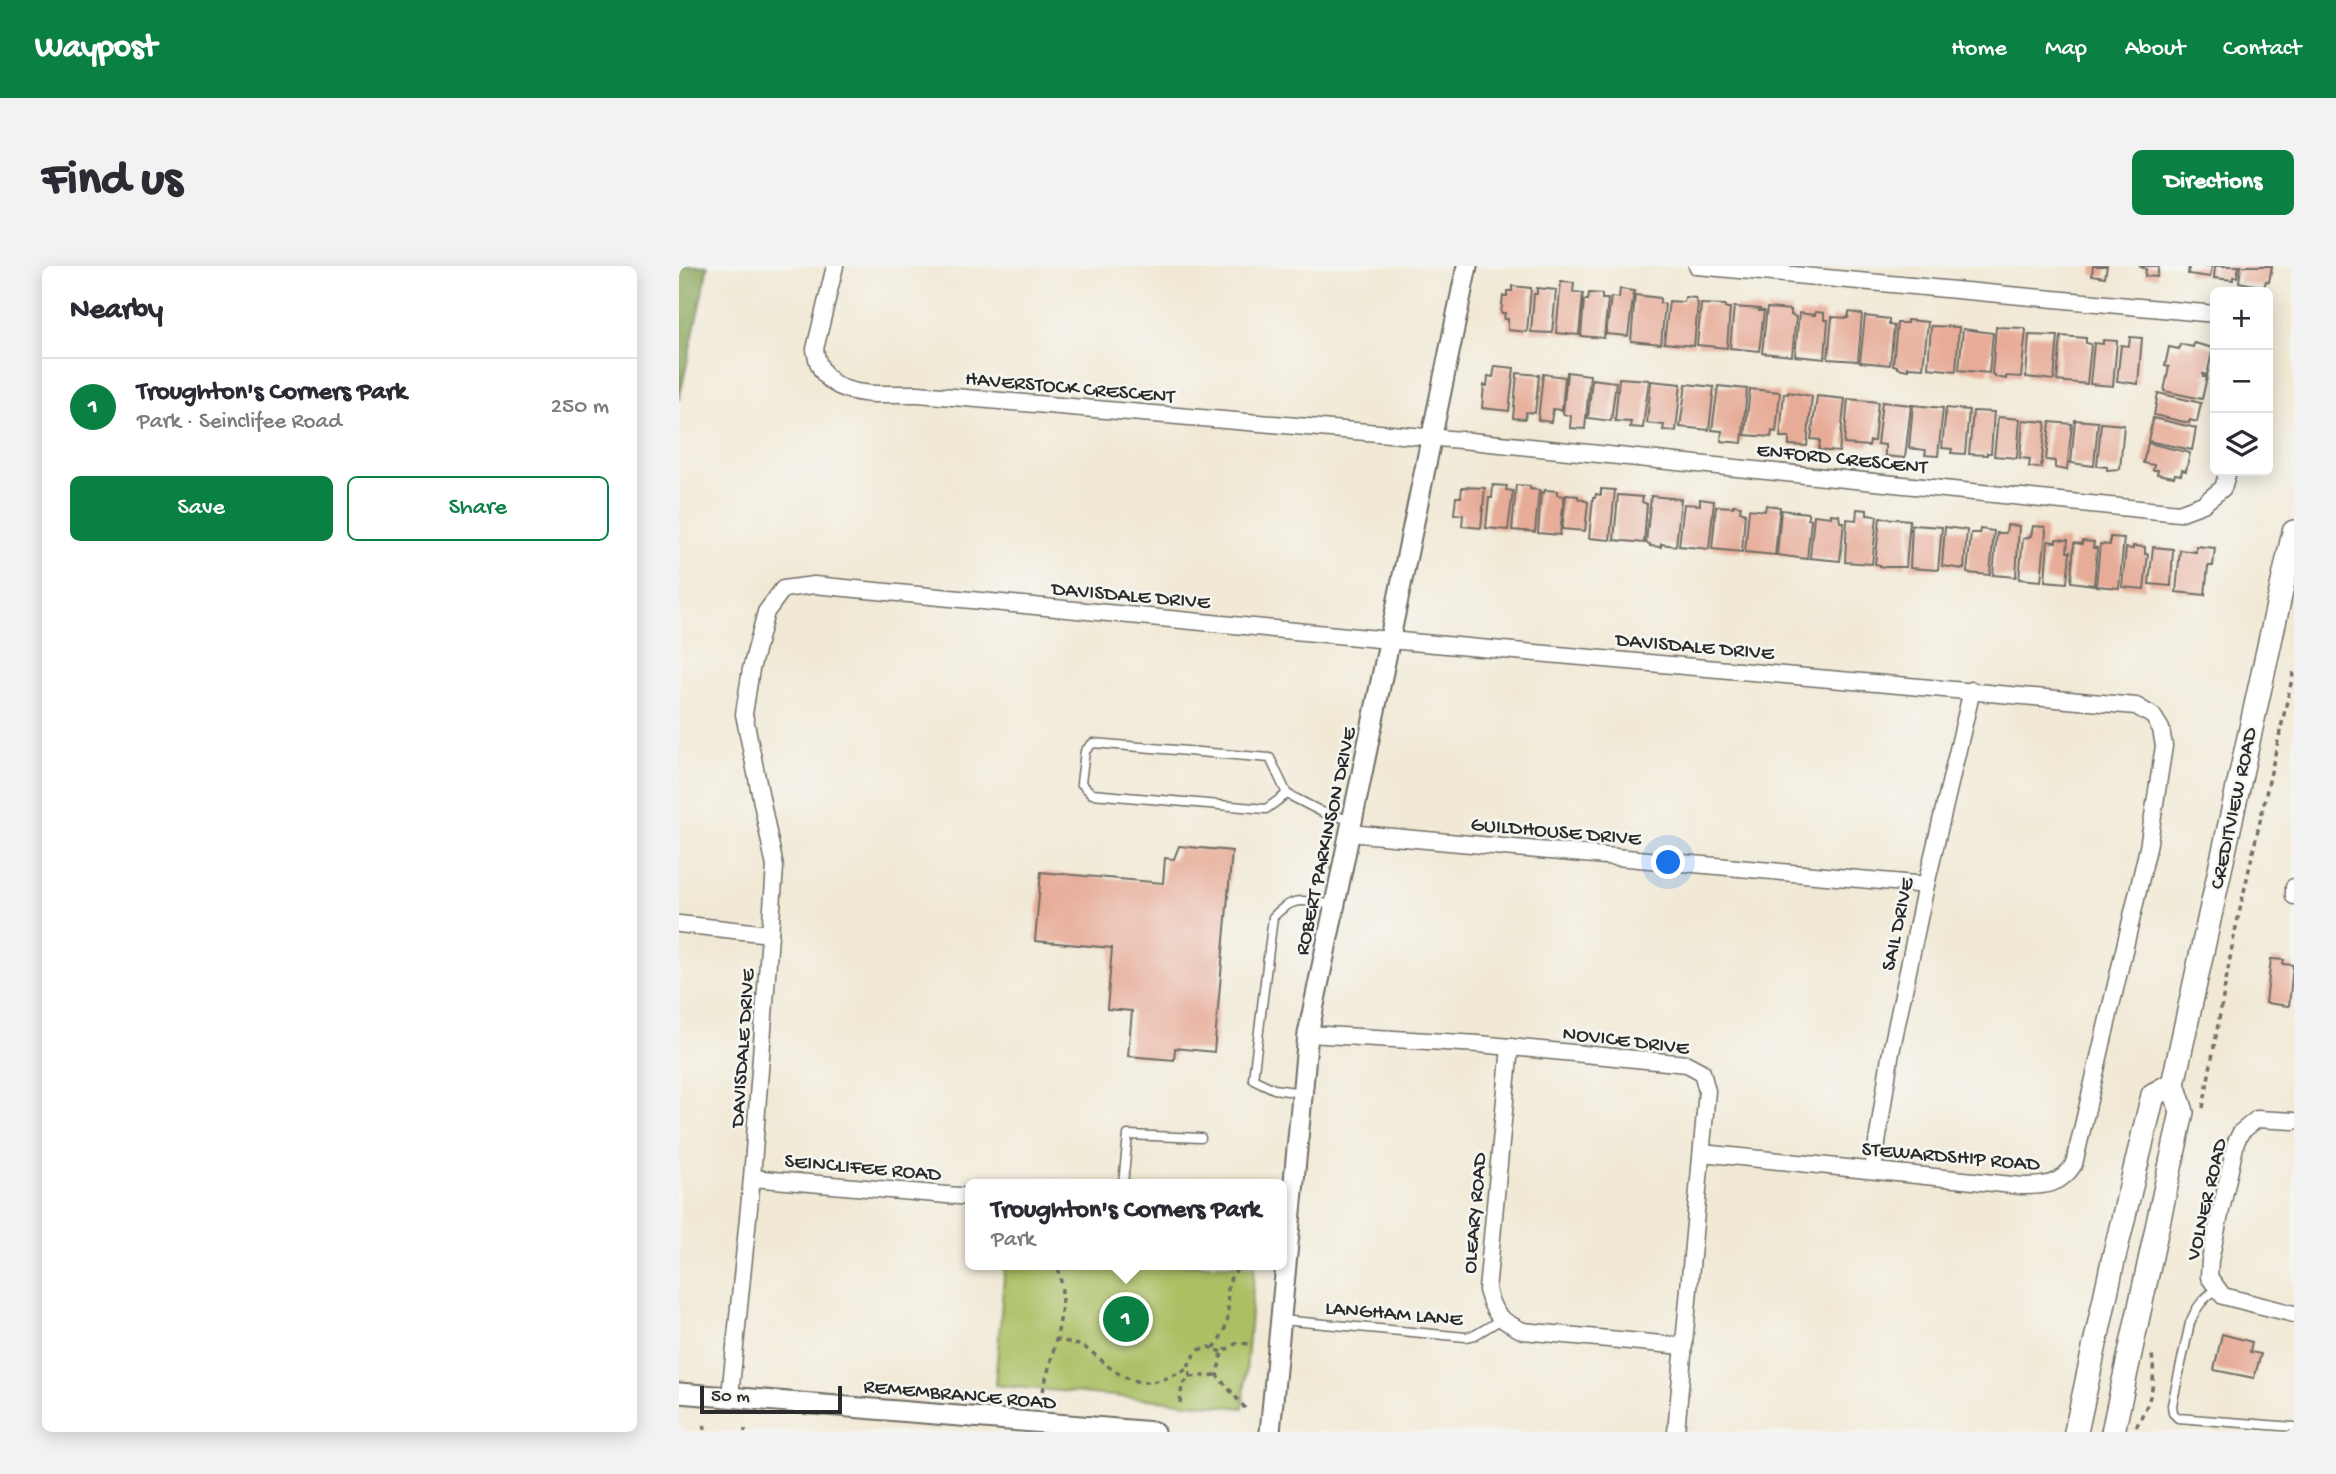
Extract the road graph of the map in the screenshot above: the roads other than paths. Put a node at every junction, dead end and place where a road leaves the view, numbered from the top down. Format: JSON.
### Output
{"nodes":[{"id":1,"x":835,"y":266,"type":"edge"},
{"id":2,"x":1467,"y":266,"type":"edge"},
{"id":3,"x":1697,"y":266,"type":"edge"},
{"id":4,"x":2210,"y":314,"type":"edge"},
{"id":5,"x":1431,"y":437,"type":"junction"},
{"id":6,"x":2227,"y":476,"type":"edge"},
{"id":7,"x":2294,"y":532,"type":"edge"},
{"id":8,"x":1389,"y":640,"type":"junction"},
{"id":9,"x":1972,"y":690,"type":"junction"},
{"id":10,"x":1287,"y":794,"type":"junction"},
{"id":11,"x":1351,"y":827,"type":"junction"},
{"id":12,"x":2148,"y":848,"type":"joint"},
{"id":13,"x":1926,"y":885,"type":"junction"},
{"id":14,"x":2294,"y":887,"type":"edge"},
{"id":15,"x":2294,"y":896,"type":"edge"},
{"id":16,"x":1334,"y":905,"type":"junction"},
{"id":17,"x":679,"y":924,"type":"edge"},
{"id":18,"x":770,"y":934,"type":"junction"},
{"id":19,"x":1308,"y":1034,"type":"junction"},
{"id":20,"x":1510,"y":1047,"type":"junction"},
{"id":21,"x":2173,"y":1084,"type":"junction"},
{"id":22,"x":1302,"y":1093,"type":"junction"},
{"id":23,"x":2294,"y":1121,"type":"edge"},
{"id":24,"x":1201,"y":1138,"type":"dead end"},
{"id":25,"x":1702,"y":1153,"type":"junction"},
{"id":26,"x":1873,"y":1170,"type":"junction"},
{"id":27,"x":752,"y":1178,"type":"junction"},
{"id":28,"x":1124,"y":1179,"type":"edge"},
{"id":29,"x":965,"y":1197,"type":"edge"},
{"id":30,"x":1287,"y":1219,"type":"edge"},
{"id":31,"x":1284,"y":1270,"type":"edge"},
{"id":32,"x":2216,"y":1290,"type":"junction"},
{"id":33,"x":2294,"y":1314,"type":"edge"},
{"id":34,"x":1281,"y":1320,"type":"junction"},
{"id":35,"x":1500,"y":1321,"type":"junction"},
{"id":36,"x":1683,"y":1346,"type":"junction"},
{"id":37,"x":679,"y":1393,"type":"edge"},
{"id":38,"x":730,"y":1396,"type":"junction"},
{"id":39,"x":2294,"y":1427,"type":"edge"},
{"id":40,"x":1154,"y":1432,"type":"edge"},
{"id":41,"x":1270,"y":1432,"type":"edge"},
{"id":42,"x":1676,"y":1432,"type":"edge"},
{"id":43,"x":2076,"y":1432,"type":"edge"},
{"id":44,"x":2113,"y":1432,"type":"edge"}],
"edges":[{"from":1,"to":5,"type":"street","name":"HAVERSTOCK CRESCENT"},
{"from":2,"to":5,"type":"street","name":"ROBERT PARKINSON DRIVE"},
{"from":3,"to":4,"type":"street"},
{"from":5,"to":6,"type":"street","name":"ENFORD CRESCENT"},
{"from":5,"to":8,"type":"street","name":"ROBERT PARKINSON DRIVE"},
{"from":7,"to":21,"type":"main road","name":"CREDITVIEW ROAD"},
{"from":8,"to":9,"type":"street","name":"DAVISDALE DRIVE"},
{"from":8,"to":11,"type":"street","name":"ROBERT PARKINSON DRIVE"},
{"from":8,"to":18,"type":"street","name":"DAVISDALE DRIVE"},
{"from":9,"to":12,"type":"street","name":"DAVISDALE DRIVE"},
{"from":9,"to":13,"type":"street","name":"SAIL DRIVE"},
{"from":10,"to":10,"type":"lane"},
{"from":10,"to":11,"type":"lane"},
{"from":11,"to":13,"type":"street","name":"GUILDHOUSE DRIVE"},
{"from":11,"to":16,"type":"street","name":"ROBERT PARKINSON DRIVE"},
{"from":12,"to":26,"type":"street","name":"STEWARDSHIP ROAD"},
{"from":13,"to":26,"type":"street","name":"SAIL DRIVE"},
{"from":14,"to":15,"type":"street"},
{"from":16,"to":19,"type":"street","name":"ROBERT PARKINSON DRIVE"},
{"from":16,"to":22,"type":"lane"},
{"from":17,"to":18,"type":"street"},
{"from":18,"to":27,"type":"street","name":"DAVISDALE DRIVE"},
{"from":19,"to":20,"type":"street","name":"NOVICE DRIVE"},
{"from":19,"to":22,"type":"street","name":"ROBERT PARKINSON DRIVE"},
{"from":20,"to":25,"type":"street","name":"NOVICE DRIVE"},
{"from":20,"to":35,"type":"street","name":"OLEARY ROAD"},
{"from":21,"to":43,"type":"main road"},
{"from":21,"to":44,"type":"main road","name":"CREDITVIEW ROAD"},
{"from":22,"to":30,"type":"street","name":"ROBERT PARKINSON DRIVE"},
{"from":23,"to":32,"type":"street","name":"VOLNER ROAD"},
{"from":24,"to":28,"type":"lane"},
{"from":25,"to":26,"type":"street","name":"STEWARDSHIP ROAD"},
{"from":25,"to":36,"type":"street","name":"NOVICE DRIVE"},
{"from":27,"to":29,"type":"street","name":"SEINCLIFEE ROAD"},
{"from":27,"to":38,"type":"street","name":"DAVISDALE DRIVE"},
{"from":31,"to":34,"type":"street","name":"ROBERT PARKINSON DRIVE"},
{"from":32,"to":33,"type":"street","name":"VOLNER ROAD"},
{"from":32,"to":39,"type":"lane"},
{"from":34,"to":35,"type":"lane","name":"LANGHAM LANE"},
{"from":34,"to":41,"type":"street","name":"ROBERT PARKINSON DRIVE"},
{"from":35,"to":36,"type":"street"},
{"from":36,"to":42,"type":"street","name":"NOVICE DRIVE"},
{"from":37,"to":38,"type":"street","name":"REMEMBRANCE ROAD"},
{"from":38,"to":40,"type":"street","name":"REMEMBRANCE ROAD"}]}
